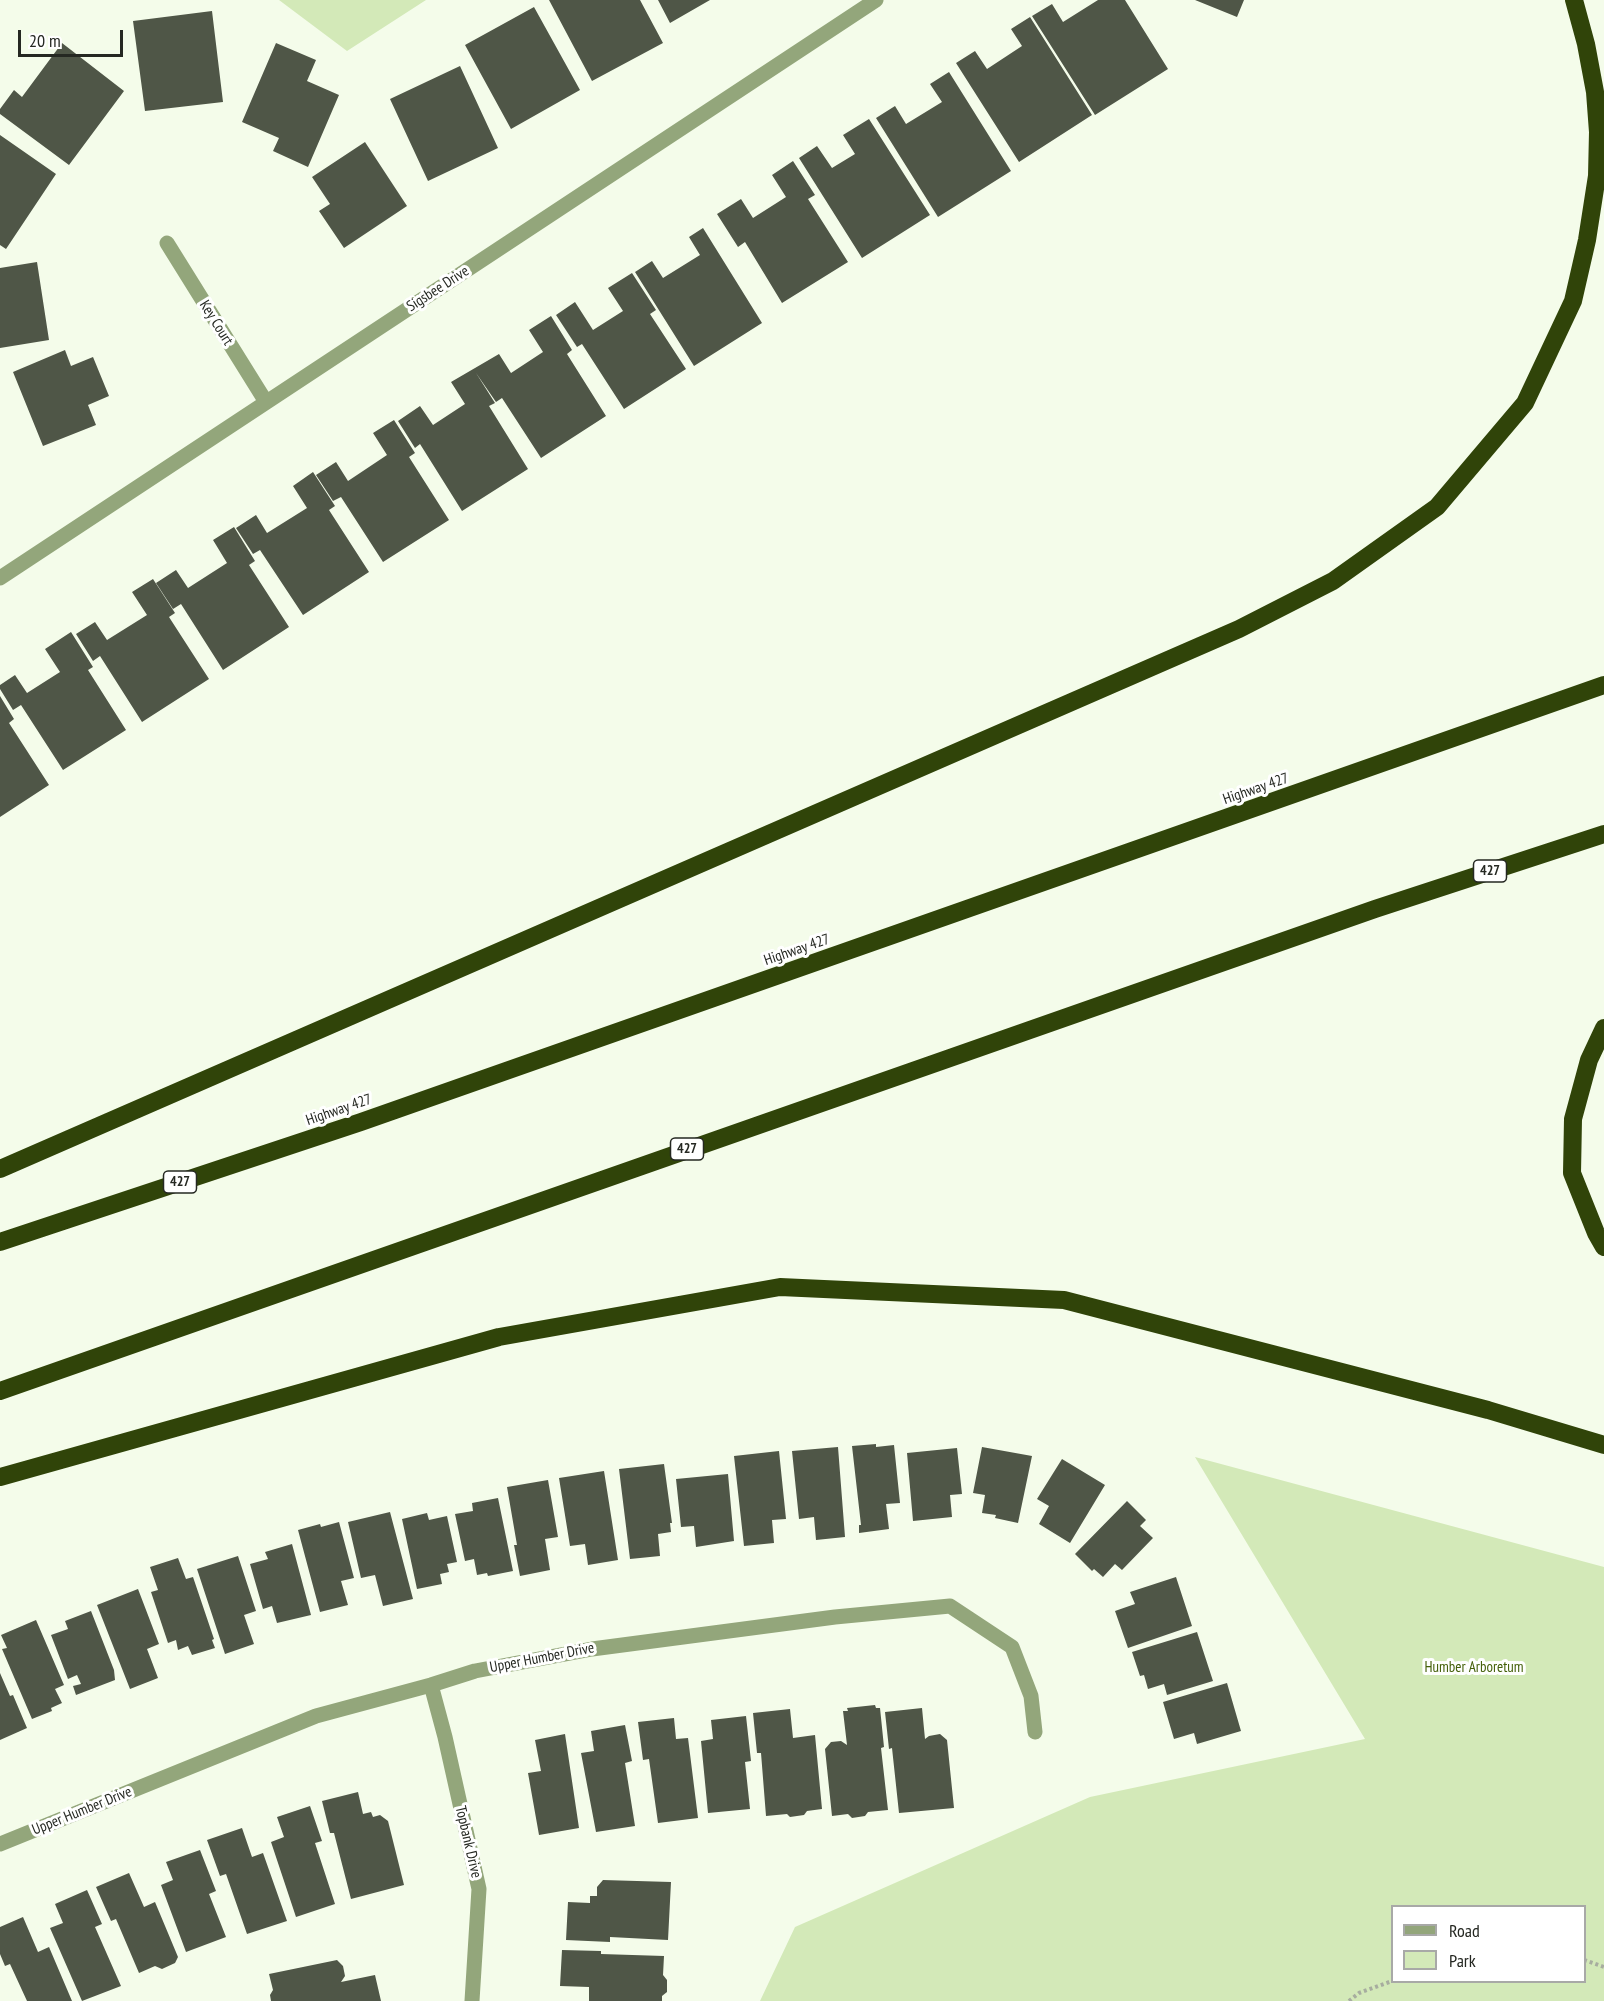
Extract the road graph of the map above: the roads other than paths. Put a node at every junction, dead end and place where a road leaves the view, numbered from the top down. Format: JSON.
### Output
{"nodes":[{"id":1,"x":876,"y":0,"type":"edge"},
{"id":2,"x":1574,"y":0,"type":"edge"},
{"id":3,"x":167,"y":243,"type":"dead end"},
{"id":4,"x":266,"y":402,"type":"junction"},
{"id":5,"x":0,"y":578,"type":"edge"},
{"id":6,"x":1604,"y":685,"type":"edge"},
{"id":7,"x":1604,"y":834,"type":"edge"},
{"id":8,"x":1604,"y":1028,"type":"edge"},
{"id":9,"x":0,"y":1170,"type":"edge"},
{"id":10,"x":0,"y":1242,"type":"edge"},
{"id":11,"x":1604,"y":1247,"type":"edge"},
{"id":12,"x":0,"y":1390,"type":"edge"},
{"id":13,"x":1604,"y":1445,"type":"edge"},
{"id":14,"x":0,"y":1477,"type":"edge"},
{"id":15,"x":431,"y":1685,"type":"junction"},
{"id":16,"x":1035,"y":1732,"type":"dead end"},
{"id":17,"x":0,"y":1844,"type":"edge"},
{"id":18,"x":472,"y":2001,"type":"edge"}],
"edges":[{"from":1,"to":4,"type":"street","name":"Sigsbee Drive"},
{"from":2,"to":9,"type":"highway"},
{"from":3,"to":4,"type":"street","name":"Key Court"},
{"from":4,"to":5,"type":"street","name":"Sigsbee Drive"},
{"from":6,"to":10,"type":"highway","name":"Highway 427","number":"427"},
{"from":7,"to":12,"type":"highway","number":"427"},
{"from":8,"to":11,"type":"highway"},
{"from":13,"to":14,"type":"highway"},
{"from":15,"to":16,"type":"street","name":"Upper Humber Drive"},
{"from":15,"to":17,"type":"street","name":"Upper Humber Drive"},
{"from":15,"to":18,"type":"street","name":"Topbank Drive"}]}
